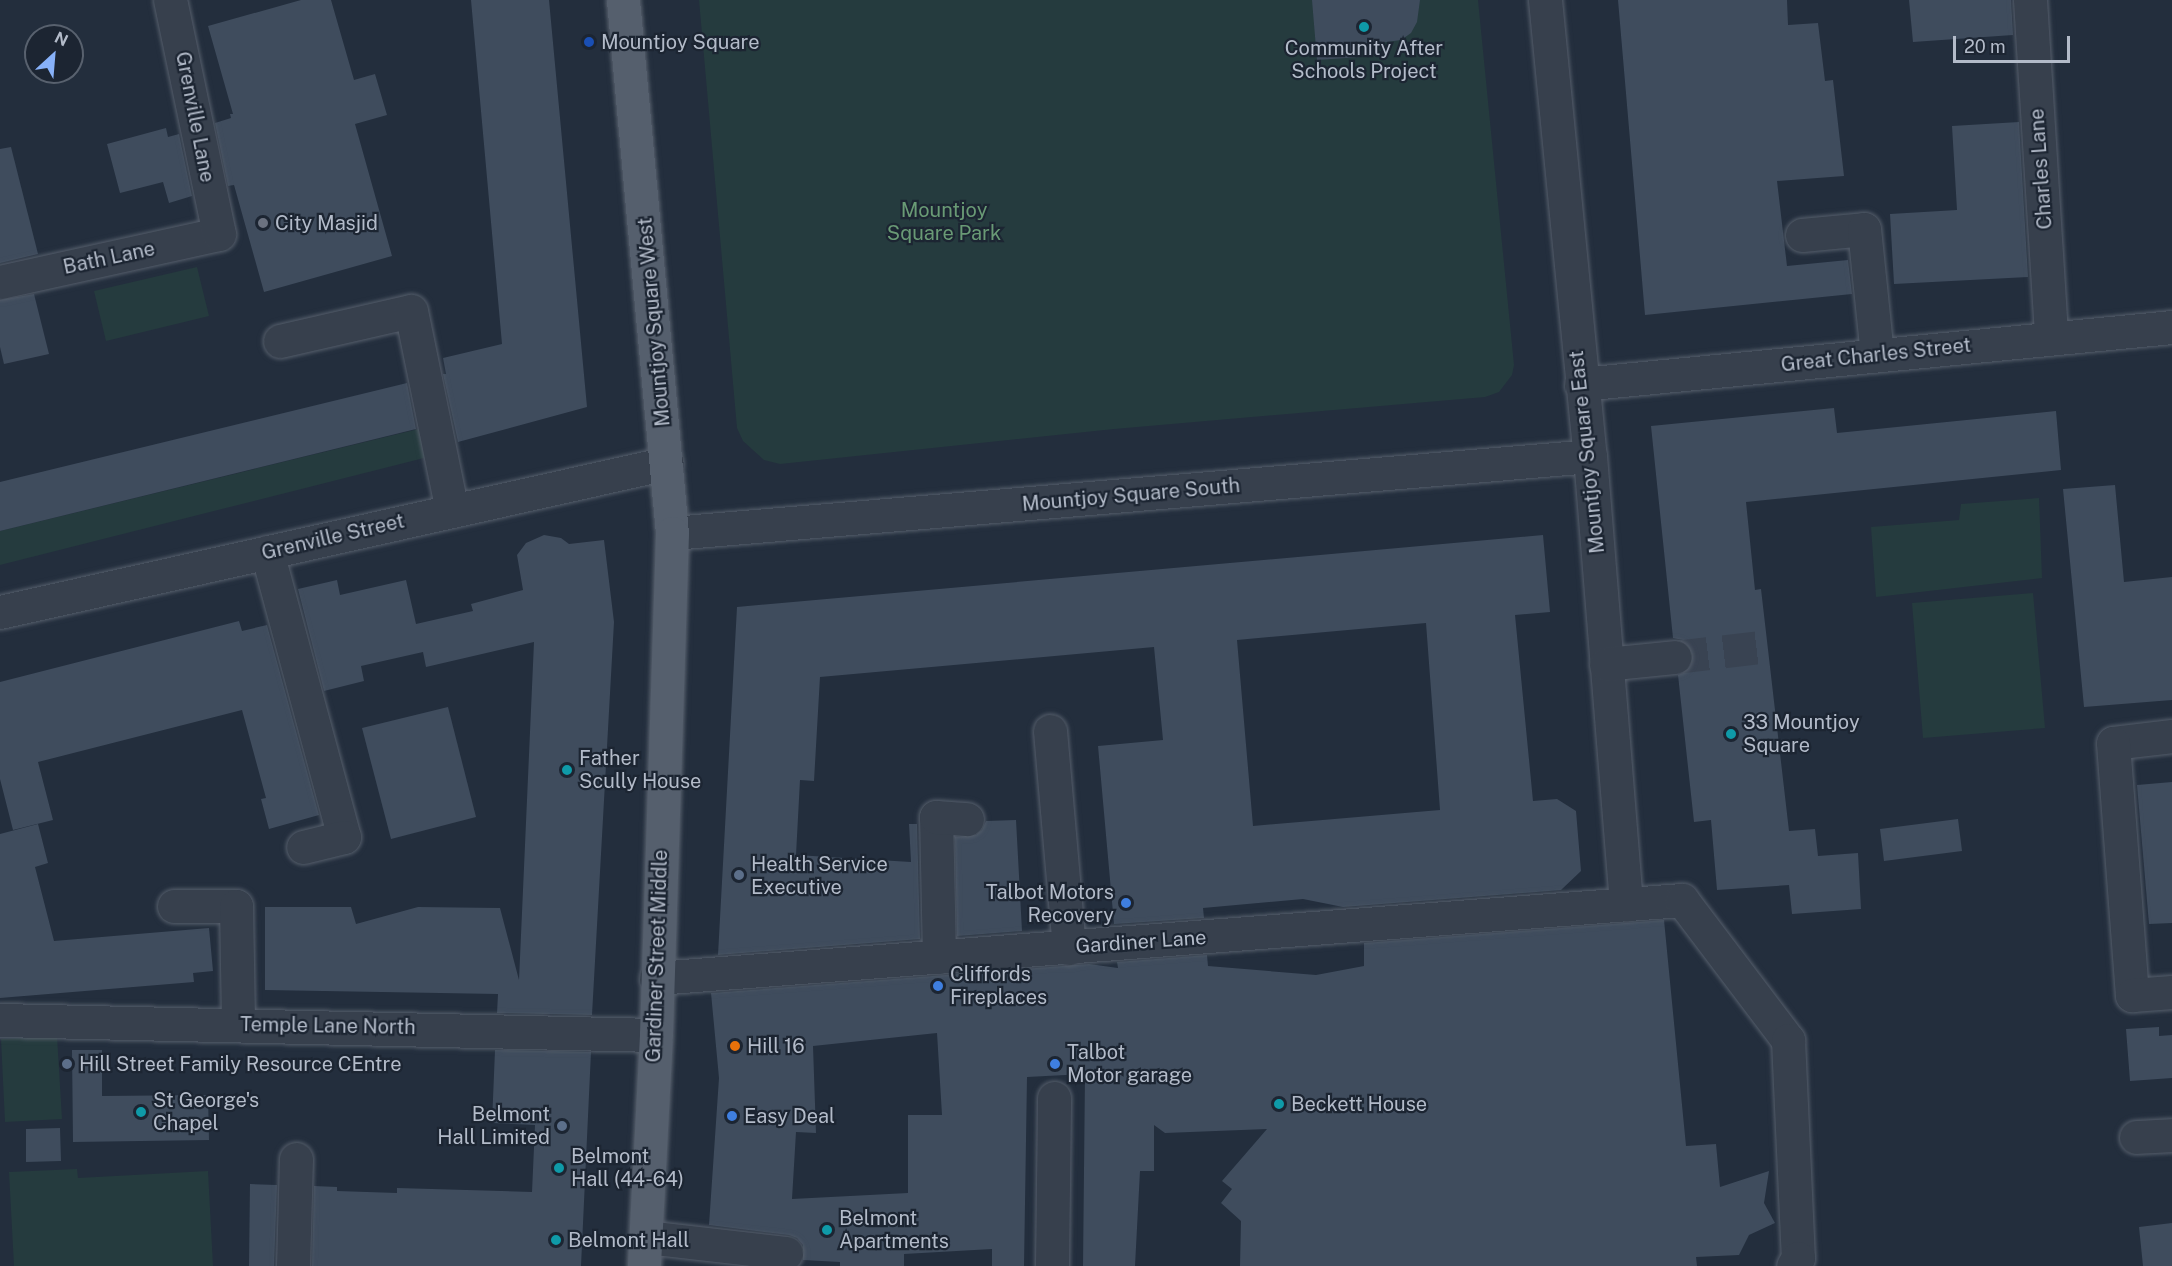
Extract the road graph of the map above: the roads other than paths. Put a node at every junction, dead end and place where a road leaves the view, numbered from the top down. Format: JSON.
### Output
{"nodes":[{"id":1,"x":171,"y":0,"type":"edge"},
{"id":2,"x":623,"y":0,"type":"edge"},
{"id":3,"x":1545,"y":0,"type":"edge"},
{"id":4,"x":2030,"y":0,"type":"edge"},
{"id":5,"x":219,"y":234,"type":"joint"},
{"id":6,"x":1802,"y":235,"type":"dead end"},
{"id":7,"x":0,"y":282,"type":"edge"},
{"id":8,"x":2172,"y":327,"type":"edge"},
{"id":9,"x":2051,"y":338,"type":"junction"},
{"id":10,"x":280,"y":341,"type":"dead end"},
{"id":11,"x":1877,"y":354,"type":"junction"},
{"id":12,"x":1581,"y":384,"type":"junction"},
{"id":13,"x":1590,"y":456,"type":"junction"},
{"id":14,"x":667,"y":463,"type":"junction"},
{"id":15,"x":452,"y":511,"type":"junction"},
{"id":16,"x":672,"y":533,"type":"junction"},
{"id":17,"x":267,"y":552,"type":"junction"},
{"id":18,"x":0,"y":612,"type":"edge"},
{"id":19,"x":667,"y":645,"type":"joint"},
{"id":20,"x":1676,"y":657,"type":"tunnel mouth"},
{"id":21,"x":1606,"y":664,"type":"junction"},
{"id":22,"x":1050,"y":731,"type":"dead end"},
{"id":23,"x":2172,"y":736,"type":"edge"},
{"id":24,"x":967,"y":819,"type":"dead end"},
{"id":25,"x":303,"y":847,"type":"dead end"},
{"id":26,"x":1626,"y":905,"type":"junction"},
{"id":27,"x":174,"y":906,"type":"dead end"},
{"id":28,"x":1069,"y":948,"type":"junction"},
{"id":29,"x":939,"y":957,"type":"junction"},
{"id":30,"x":656,"y":978,"type":"junction"},
{"id":31,"x":2172,"y":992,"type":"edge"},
{"id":32,"x":0,"y":1020,"type":"edge"},
{"id":33,"x":238,"y":1024,"type":"junction"},
{"id":34,"x":656,"y":1035,"type":"junction"},
{"id":35,"x":1054,"y":1098,"type":"dead end"},
{"id":36,"x":2172,"y":1135,"type":"edge"},
{"id":37,"x":2136,"y":1137,"type":"dead end"},
{"id":38,"x":296,"y":1159,"type":"dead end"},
{"id":39,"x":645,"y":1252,"type":"edge"},
{"id":40,"x":786,"y":1253,"type":"dead end"},
{"id":41,"x":293,"y":1266,"type":"edge"},
{"id":42,"x":1052,"y":1266,"type":"edge"},
{"id":43,"x":1793,"y":1266,"type":"edge"}],
"edges":[{"from":1,"to":5,"type":"street","name":"Grenville Lane"},
{"from":2,"to":14,"type":"main road","name":"Mountjoy Square West"},
{"from":3,"to":12,"type":"street","name":"Mountjoy Square East"},
{"from":4,"to":9,"type":"street","name":"Charles Lane"},
{"from":5,"to":7,"type":"street","name":"Bath Lane"},
{"from":6,"to":11,"type":"street"},
{"from":8,"to":9,"type":"street","name":"Great Charles Street"},
{"from":9,"to":11,"type":"street","name":"Great Charles Street"},
{"from":10,"to":15,"type":"street"},
{"from":11,"to":12,"type":"street","name":"Great Charles Street"},
{"from":12,"to":13,"type":"street","name":"Mountjoy Square East"},
{"from":13,"to":16,"type":"street","name":"Mountjoy Square South"},
{"from":13,"to":21,"type":"street","name":"Mountjoy Square East"},
{"from":14,"to":15,"type":"street","name":"Grenville Street"},
{"from":14,"to":16,"type":"main road","name":"Mountjoy Square West"},
{"from":15,"to":17,"type":"street","name":"Grenville Street"},
{"from":16,"to":19,"type":"main road","name":"Mountjoy Square West"},
{"from":17,"to":18,"type":"street","name":"Grenville Street"},
{"from":17,"to":25,"type":"street"},
{"from":19,"to":30,"type":"main road","name":"Gardiner Street Middle"},
{"from":20,"to":21,"type":"street"},
{"from":21,"to":26,"type":"street","name":"Mountjoy Square East"},
{"from":22,"to":28,"type":"street"},
{"from":23,"to":31,"type":"street"},
{"from":24,"to":29,"type":"street"},
{"from":26,"to":28,"type":"street","name":"Gardiner Lane"},
{"from":26,"to":43,"type":"street","name":"Gardiner Lane"},
{"from":27,"to":33,"type":"street"},
{"from":28,"to":29,"type":"street","name":"Gardiner Lane"},
{"from":29,"to":30,"type":"street","name":"Gardiner Lane"},
{"from":30,"to":34,"type":"main road","name":"Gardiner Street Middle"},
{"from":32,"to":33,"type":"street","name":"Temple Lane North"},
{"from":33,"to":34,"type":"street","name":"Temple Lane North"},
{"from":34,"to":39,"type":"main road","name":"Gardiner Street Middle"},
{"from":35,"to":42,"type":"street"},
{"from":36,"to":37,"type":"street"},
{"from":38,"to":41,"type":"street"},
{"from":39,"to":40,"type":"street"}]}
